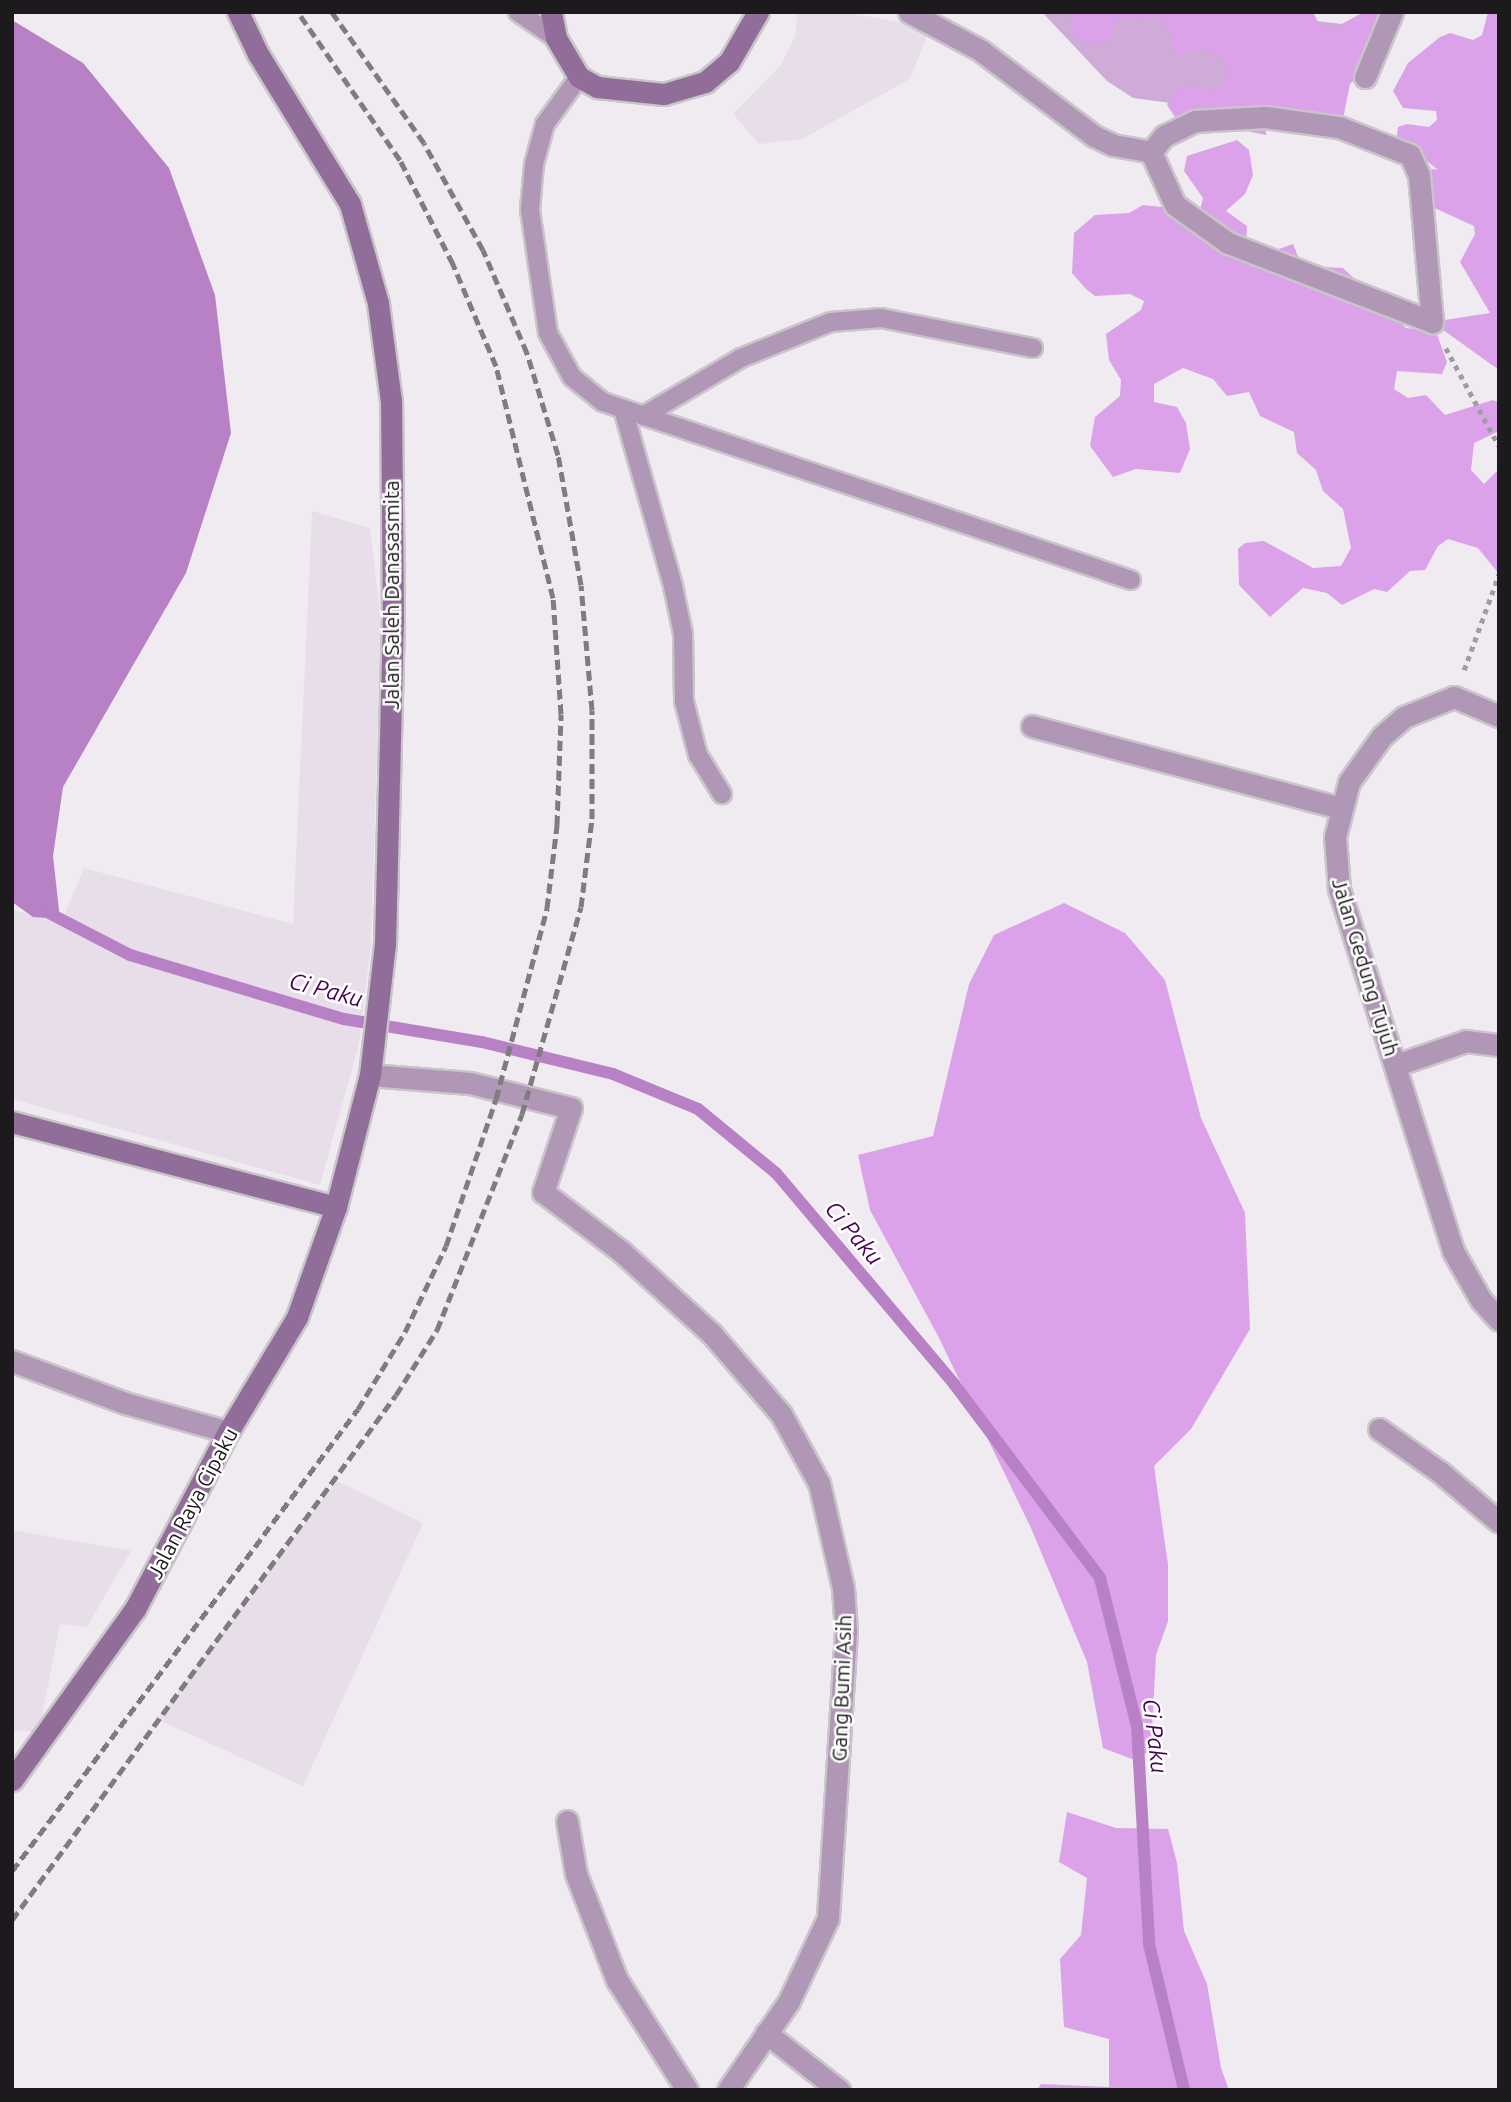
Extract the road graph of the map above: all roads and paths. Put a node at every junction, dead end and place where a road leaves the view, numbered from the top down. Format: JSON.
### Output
{"nodes":[{"id":1,"x":238,"y":12,"type":"edge"},
{"id":2,"x":519,"y":12,"type":"edge"},
{"id":3,"x":551,"y":12,"type":"edge"},
{"id":4,"x":758,"y":12,"type":"edge"},
{"id":5,"x":909,"y":12,"type":"edge"},
{"id":6,"x":1392,"y":12,"type":"edge"},
{"id":7,"x":556,"y":38,"type":"junction"},
{"id":8,"x":579,"y":77,"type":"junction"},
{"id":9,"x":1365,"y":77,"type":"dead end"},
{"id":10,"x":1151,"y":152,"type":"junction"},
{"id":11,"x":1432,"y":322,"type":"junction"},
{"id":12,"x":1033,"y":348,"type":"dead end"},
{"id":13,"x":623,"y":409,"type":"junction"},
{"id":14,"x":643,"y":416,"type":"junction"},
{"id":15,"x":1499,"y":446,"type":"edge"},
{"id":16,"x":1499,"y":574,"type":"edge"},
{"id":17,"x":1131,"y":580,"type":"dead end"},
{"id":18,"x":1454,"y":697,"type":"junction"},
{"id":19,"x":1499,"y":716,"type":"edge"},
{"id":20,"x":1031,"y":726,"type":"dead end"},
{"id":21,"x":722,"y":794,"type":"dead end"},
{"id":22,"x":1340,"y":808,"type":"junction"},
{"id":23,"x":1499,"y":1045,"type":"edge"},
{"id":24,"x":1396,"y":1065,"type":"junction"},
{"id":25,"x":370,"y":1075,"type":"junction"},
{"id":26,"x":12,"y":1122,"type":"edge"},
{"id":27,"x":336,"y":1207,"type":"junction"},
{"id":28,"x":1499,"y":1320,"type":"edge"},
{"id":29,"x":12,"y":1361,"type":"edge"},
{"id":30,"x":1379,"y":1430,"type":"dead end"},
{"id":31,"x":228,"y":1432,"type":"junction"},
{"id":32,"x":1499,"y":1522,"type":"edge"},
{"id":33,"x":12,"y":1780,"type":"edge"},
{"id":34,"x":567,"y":1821,"type":"dead end"},
{"id":35,"x":766,"y":2033,"type":"junction"},
{"id":36,"x":687,"y":2090,"type":"edge"},
{"id":37,"x":728,"y":2090,"type":"edge"},
{"id":38,"x":839,"y":2090,"type":"edge"}],
"edges":[{"from":1,"to":25,"type":"main road","name":"Jalan Saleh Danasasmita"},
{"from":2,"to":7,"type":"lane"},
{"from":3,"to":7,"type":"main road"},
{"from":4,"to":8,"type":"main road"},
{"from":5,"to":10,"type":"street"},
{"from":6,"to":9,"type":"street"},
{"from":7,"to":8,"type":"main road"},
{"from":8,"to":13,"type":"lane"},
{"from":10,"to":11,"type":"street"},
{"from":10,"to":11,"type":"street"},
{"from":11,"to":15,"type":"path"},
{"from":12,"to":14,"type":"lane"},
{"from":13,"to":14,"type":"lane"},
{"from":13,"to":21,"type":"lane"},
{"from":14,"to":17,"type":"lane"},
{"from":16,"to":18,"type":"path"},
{"from":18,"to":19,"type":"street"},
{"from":18,"to":22,"type":"street","name":"Jalan Gedung Tujuh"},
{"from":20,"to":22,"type":"street"},
{"from":22,"to":24,"type":"street","name":"Jalan Gedung Tujuh"},
{"from":23,"to":24,"type":"street"},
{"from":24,"to":28,"type":"street","name":"Jalan Gedung Tujuh"},
{"from":25,"to":27,"type":"main road","name":"Jalan Saleh Danasasmita"},
{"from":25,"to":35,"type":"street","name":"Gang Bumi Asih"},
{"from":26,"to":27,"type":"main road"},
{"from":27,"to":31,"type":"main road","name":"Jalan Raya Cipaku"},
{"from":29,"to":31,"type":"street"},
{"from":30,"to":32,"type":"street"},
{"from":31,"to":33,"type":"main road","name":"Jalan Raya Cipaku"},
{"from":34,"to":36,"type":"street"},
{"from":35,"to":37,"type":"street","name":"Gang Bumi Asih"},
{"from":35,"to":38,"type":"street"}]}
